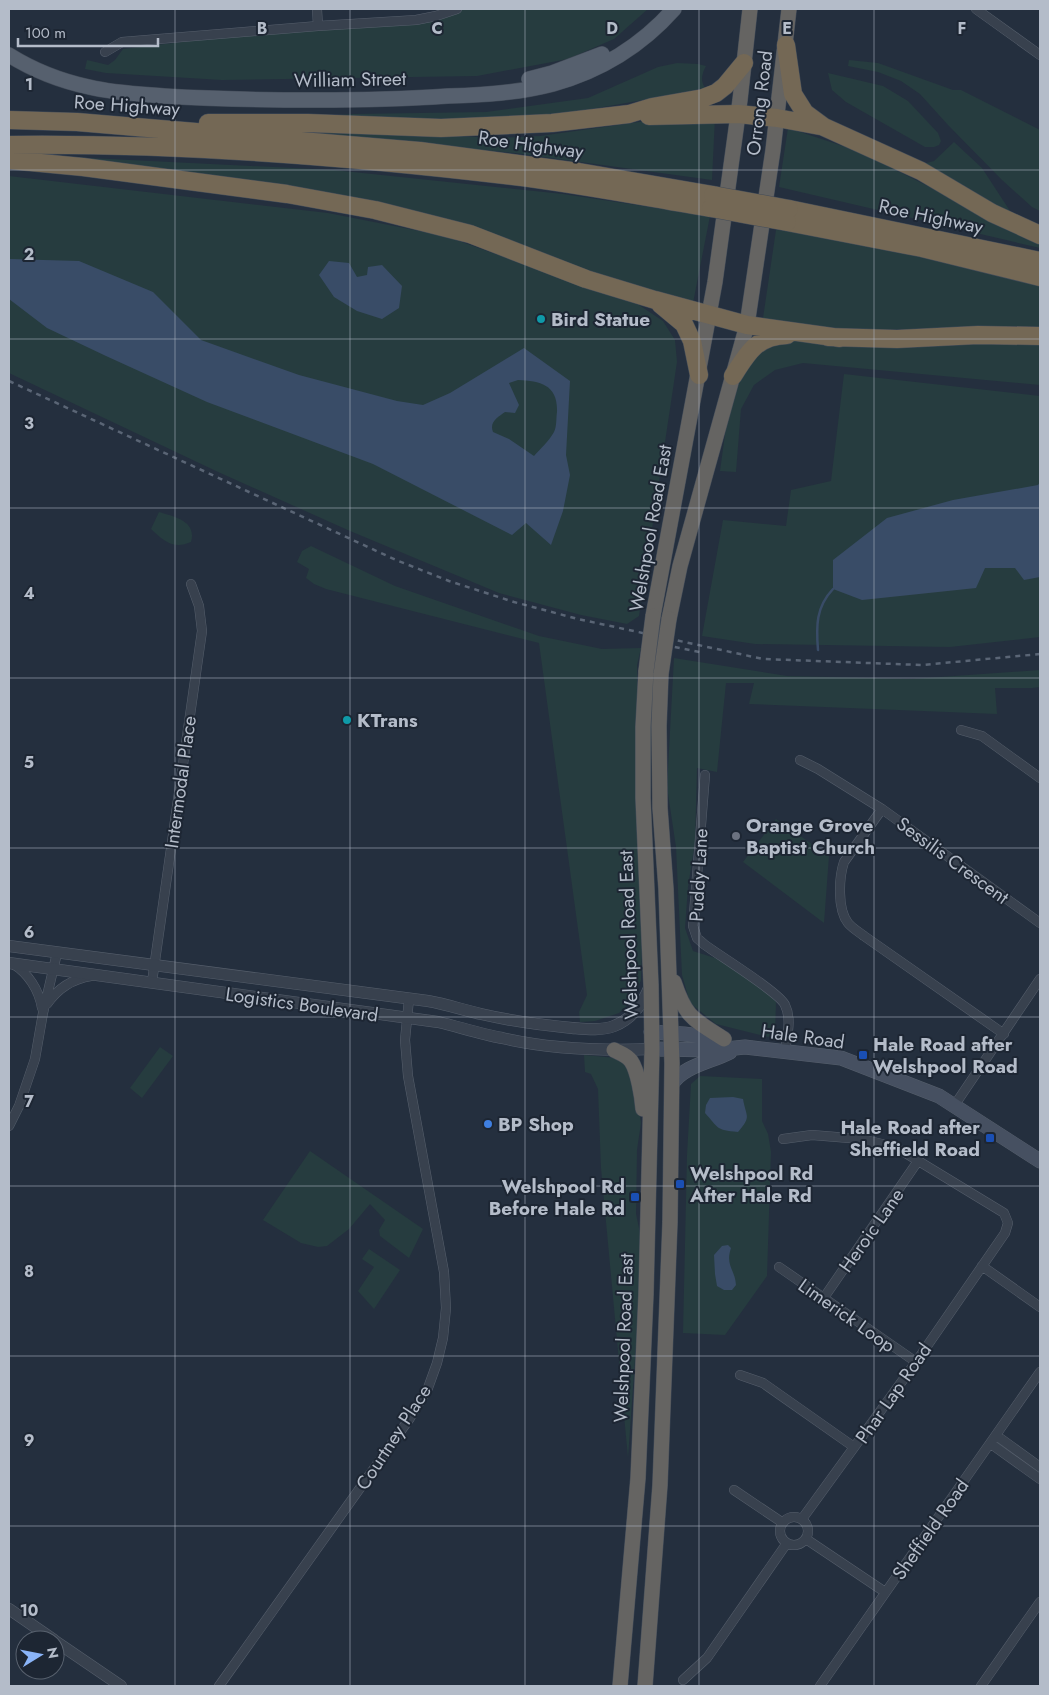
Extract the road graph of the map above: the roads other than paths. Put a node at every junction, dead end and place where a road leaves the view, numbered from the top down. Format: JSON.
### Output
{"nodes":[{"id":1,"x":317,"y":9,"type":"edge"},
{"id":2,"x":458,"y":9,"type":"edge"},
{"id":3,"x":660,"y":9,"type":"edge"},
{"id":4,"x":674,"y":9,"type":"edge"},
{"id":5,"x":750,"y":9,"type":"edge"},
{"id":6,"x":789,"y":9,"type":"edge"},
{"id":7,"x":976,"y":9,"type":"edge"},
{"id":8,"x":318,"y":26,"type":"junction"},
{"id":9,"x":9,"y":45,"type":"edge"},
{"id":10,"x":786,"y":45,"type":"junction"},
{"id":11,"x":106,"y":52,"type":"dead end"},
{"id":12,"x":1040,"y":54,"type":"edge"},
{"id":13,"x":9,"y":55,"type":"edge"},
{"id":14,"x":744,"y":63,"type":"junction"},
{"id":15,"x":629,"y":114,"type":"junction"},
{"id":16,"x":738,"y":114,"type":"junction"},
{"id":17,"x":778,"y":118,"type":"junction"},
{"id":18,"x":9,"y":120,"type":"edge"},
{"id":19,"x":77,"y":122,"type":"junction"},
{"id":20,"x":824,"y":127,"type":"junction"},
{"id":21,"x":9,"y":145,"type":"edge"},
{"id":22,"x":9,"y":160,"type":"edge"},
{"id":23,"x":717,"y":197,"type":"junction"},
{"id":24,"x":766,"y":201,"type":"joint"},
{"id":25,"x":788,"y":215,"type":"junction"},
{"id":26,"x":1040,"y":235,"type":"edge"},
{"id":27,"x":1040,"y":261,"type":"edge"},
{"id":28,"x":1040,"y":277,"type":"edge"},
{"id":29,"x":655,"y":300,"type":"junction"},
{"id":30,"x":709,"y":315,"type":"junction"},
{"id":31,"x":747,"y":325,"type":"junction"},
{"id":32,"x":1040,"y":336,"type":"edge"},
{"id":33,"x":840,"y":338,"type":"junction"},
{"id":34,"x":699,"y":375,"type":"junction"},
{"id":35,"x":733,"y":376,"type":"junction"},
{"id":36,"x":191,"y":584,"type":"dead end"},
{"id":37,"x":961,"y":730,"type":"dead end"},
{"id":38,"x":800,"y":760,"type":"dead end"},
{"id":39,"x":706,"y":775,"type":"dead end"},
{"id":40,"x":1040,"y":778,"type":"edge"},
{"id":41,"x":882,"y":808,"type":"junction"},
{"id":42,"x":1040,"y":924,"type":"edge"},
{"id":43,"x":9,"y":946,"type":"edge"},
{"id":44,"x":57,"y":952,"type":"junction"},
{"id":45,"x":10,"y":963,"type":"edge"},
{"id":46,"x":154,"y":966,"type":"junction"},
{"id":47,"x":669,"y":968,"type":"junction"},
{"id":48,"x":54,"y":969,"type":"junction"},
{"id":49,"x":107,"y":976,"type":"junction"},
{"id":50,"x":1040,"y":979,"type":"edge"},
{"id":51,"x":152,"y":982,"type":"junction"},
{"id":52,"x":650,"y":985,"type":"junction"},
{"id":53,"x":408,"y":999,"type":"junction"},
{"id":54,"x":42,"y":1013,"type":"junction"},
{"id":55,"x":406,"y":1019,"type":"junction"},
{"id":56,"x":651,"y":1032,"type":"junction"},
{"id":57,"x":671,"y":1033,"type":"junction"},
{"id":58,"x":1004,"y":1034,"type":"junction"},
{"id":59,"x":724,"y":1038,"type":"junction"},
{"id":60,"x":741,"y":1048,"type":"junction"},
{"id":61,"x":652,"y":1049,"type":"junction"},
{"id":62,"x":671,"y":1049,"type":"junction"},
{"id":63,"x":614,"y":1050,"type":"junction"},
{"id":64,"x":785,"y":1051,"type":"junction"},
{"id":65,"x":672,"y":1084,"type":"junction"},
{"id":66,"x":954,"y":1106,"type":"junction"},
{"id":67,"x":9,"y":1126,"type":"edge"},
{"id":68,"x":784,"y":1139,"type":"dead end"},
{"id":69,"x":918,"y":1160,"type":"junction"},
{"id":70,"x":1040,"y":1161,"type":"edge"},
{"id":71,"x":646,"y":1234,"type":"junction"},
{"id":72,"x":982,"y":1266,"type":"junction"},
{"id":73,"x":779,"y":1268,"type":"dead end"},
{"id":74,"x":823,"y":1299,"type":"junction"},
{"id":75,"x":1040,"y":1307,"type":"edge"},
{"id":76,"x":916,"y":1362,"type":"junction"},
{"id":77,"x":1040,"y":1372,"type":"edge"},
{"id":78,"x":740,"y":1375,"type":"dead end"},
{"id":79,"x":997,"y":1436,"type":"junction"},
{"id":80,"x":991,"y":1444,"type":"junction"},
{"id":81,"x":854,"y":1447,"type":"junction"},
{"id":82,"x":1028,"y":1465,"type":"junction"},
{"id":83,"x":1040,"y":1467,"type":"edge"},
{"id":84,"x":1040,"y":1479,"type":"edge"},
{"id":85,"x":734,"y":1490,"type":"dead end"},
{"id":86,"x":802,"y":1519,"type":"junction"},
{"id":87,"x":783,"y":1523,"type":"junction"},
{"id":88,"x":806,"y":1539,"type":"junction"},
{"id":89,"x":787,"y":1543,"type":"junction"},
{"id":90,"x":885,"y":1592,"type":"junction"},
{"id":91,"x":1040,"y":1602,"type":"edge"},
{"id":92,"x":9,"y":1609,"type":"edge"},
{"id":93,"x":39,"y":1630,"type":"edge"},
{"id":94,"x":65,"y":1648,"type":"edge"},
{"id":95,"x":684,"y":1680,"type":"dead end"},
{"id":96,"x":822,"y":1683,"type":"edge"},
{"id":97,"x":121,"y":1686,"type":"edge"},
{"id":98,"x":219,"y":1686,"type":"edge"},
{"id":99,"x":620,"y":1686,"type":"edge"},
{"id":100,"x":644,"y":1686,"type":"edge"},
{"id":101,"x":832,"y":1686,"type":"edge"},
{"id":102,"x":981,"y":1686,"type":"edge"}],
"edges":[{"from":1,"to":8,"type":"street"},
{"from":2,"to":8,"type":"street"},
{"from":3,"to":9,"type":"main road","name":"William Street"},
{"from":4,"to":13,"type":"main road","name":"William Street"},
{"from":5,"to":14,"type":"highway","name":"Orrong Road"},
{"from":6,"to":10,"type":"highway","name":"Orrong Road"},
{"from":7,"to":12,"type":"street"},
{"from":8,"to":11,"type":"street"},
{"from":10,"to":17,"type":"highway","name":"Orrong Road"},
{"from":10,"to":20,"type":"highway"},
{"from":14,"to":15,"type":"highway"},
{"from":14,"to":16,"type":"highway","name":"Orrong Road"},
{"from":15,"to":16,"type":"highway"},
{"from":15,"to":19,"type":"highway"},
{"from":16,"to":17,"type":"highway"},
{"from":16,"to":23,"type":"highway","name":"Orrong Road"},
{"from":17,"to":20,"type":"highway"},
{"from":17,"to":24,"type":"highway","name":"Orrong Road"},
{"from":18,"to":19,"type":"highway","name":"Roe Highway"},
{"from":19,"to":23,"type":"highway","name":"Roe Highway"},
{"from":20,"to":26,"type":"highway"},
{"from":21,"to":23,"type":"highway","name":"Roe Highway"},
{"from":22,"to":29,"type":"highway"},
{"from":23,"to":25,"type":"highway","name":"Roe Highway","bridge":true},
{"from":23,"to":30,"type":"highway","name":"Welshpool Road East"},
{"from":24,"to":31,"type":"highway","name":"Welshpool Road East"},
{"from":25,"to":27,"type":"highway","name":"Roe Highway"},
{"from":25,"to":28,"type":"highway","name":"Roe Highway"},
{"from":29,"to":30,"type":"highway"},
{"from":29,"to":34,"type":"highway"},
{"from":30,"to":31,"type":"highway"},
{"from":30,"to":34,"type":"highway","name":"Welshpool Road East"},
{"from":31,"to":33,"type":"highway"},
{"from":31,"to":35,"type":"highway","name":"Welshpool Road East"},
{"from":32,"to":33,"type":"highway"},
{"from":33,"to":35,"type":"highway"},
{"from":34,"to":52,"type":"highway","name":"Welshpool Road East","bridge":true},
{"from":35,"to":47,"type":"highway","name":"Welshpool Road East","bridge":true},
{"from":36,"to":46,"type":"street","name":"Intermodal Place"},
{"from":37,"to":40,"type":"street"},
{"from":38,"to":41,"type":"street"},
{"from":39,"to":64,"type":"street","name":"Puddy Lane"},
{"from":41,"to":42,"type":"street","name":"Sessilis Crescent"},
{"from":41,"to":58,"type":"street","name":"Sessilis Crescent"},
{"from":43,"to":44,"type":"street","name":"Logistics Boulevard"},
{"from":44,"to":46,"type":"street","name":"Logistics Boulevard"},
{"from":44,"to":48,"type":"street"},
{"from":45,"to":48,"type":"street","name":"Logistics Boulevard"},
{"from":45,"to":54,"type":"street"},
{"from":46,"to":51,"type":"street","name":"Intermodal Place"},
{"from":46,"to":53,"type":"street","name":"Logistics Boulevard"},
{"from":47,"to":57,"type":"highway","name":"Welshpool Road East"},
{"from":47,"to":59,"type":"highway"},
{"from":48,"to":49,"type":"street","name":"Logistics Boulevard"},
{"from":48,"to":54,"type":"street"},
{"from":49,"to":51,"type":"street","name":"Logistics Boulevard"},
{"from":49,"to":54,"type":"street"},
{"from":50,"to":58,"type":"street"},
{"from":51,"to":55,"type":"street","name":"Logistics Boulevard"},
{"from":52,"to":53,"type":"street","name":"Logistics Boulevard"},
{"from":52,"to":56,"type":"highway","name":"Welshpool Road East"},
{"from":53,"to":55,"type":"street","name":"Courtney Place"},
{"from":54,"to":67,"type":"street"},
{"from":55,"to":63,"type":"street","name":"Logistics Boulevard"},
{"from":55,"to":98,"type":"street","name":"Courtney Place"},
{"from":56,"to":57,"type":"main road","name":"Hale Road"},
{"from":56,"to":61,"type":"highway","name":"Welshpool Road East"},
{"from":57,"to":59,"type":"main road","name":"Hale Road"},
{"from":57,"to":62,"type":"highway","name":"Welshpool Road East"},
{"from":58,"to":66,"type":"street"},
{"from":59,"to":60,"type":"main road","name":"Hale Road"},
{"from":60,"to":62,"type":"main road","name":"Hale Road"},
{"from":60,"to":64,"type":"main road","name":"Hale Road"},
{"from":60,"to":65,"type":"main road"},
{"from":61,"to":62,"type":"main road","name":"Hale Road"},
{"from":61,"to":63,"type":"street","name":"Logistics Boulevard"},
{"from":61,"to":71,"type":"highway","name":"Welshpool Road East"},
{"from":62,"to":65,"type":"highway","name":"Welshpool Road East"},
{"from":63,"to":71,"type":"highway"},
{"from":64,"to":66,"type":"main road","name":"Hale Road"},
{"from":65,"to":100,"type":"highway","name":"Welshpool Road East"},
{"from":66,"to":70,"type":"main road","name":"Hale Road"},
{"from":68,"to":69,"type":"street"},
{"from":69,"to":72,"type":"street","name":"Phar Lap Road"},
{"from":69,"to":74,"type":"street","name":"Heroic Lane"},
{"from":71,"to":99,"type":"highway","name":"Welshpool Road East"},
{"from":72,"to":75,"type":"street"},
{"from":72,"to":76,"type":"street","name":"Phar Lap Road"},
{"from":73,"to":74,"type":"street","name":"Limerick Loop"},
{"from":74,"to":76,"type":"street","name":"Limerick Loop"},
{"from":76,"to":81,"type":"street","name":"Phar Lap Road"},
{"from":77,"to":79,"type":"street","name":"Sheffield Road"},
{"from":78,"to":81,"type":"street"},
{"from":79,"to":80,"type":"street","name":"Sheffield Road"},
{"from":79,"to":82,"type":"street"},
{"from":80,"to":82,"type":"street"},
{"from":80,"to":90,"type":"street","name":"Sheffield Road"},
{"from":81,"to":86,"type":"street","name":"Phar Lap Road"},
{"from":82,"to":83,"type":"street"},
{"from":82,"to":84,"type":"street"},
{"from":85,"to":87,"type":"street"},
{"from":86,"to":87,"type":"street"},
{"from":86,"to":88,"type":"street"},
{"from":87,"to":89,"type":"street"},
{"from":88,"to":89,"type":"street"},
{"from":88,"to":90,"type":"street"},
{"from":89,"to":95,"type":"street"},
{"from":90,"to":96,"type":"street","name":"Sheffield Road"},
{"from":91,"to":102,"type":"street"},
{"from":92,"to":93,"type":"street"},
{"from":94,"to":97,"type":"street"},
{"from":96,"to":101,"type":"street"}]}
